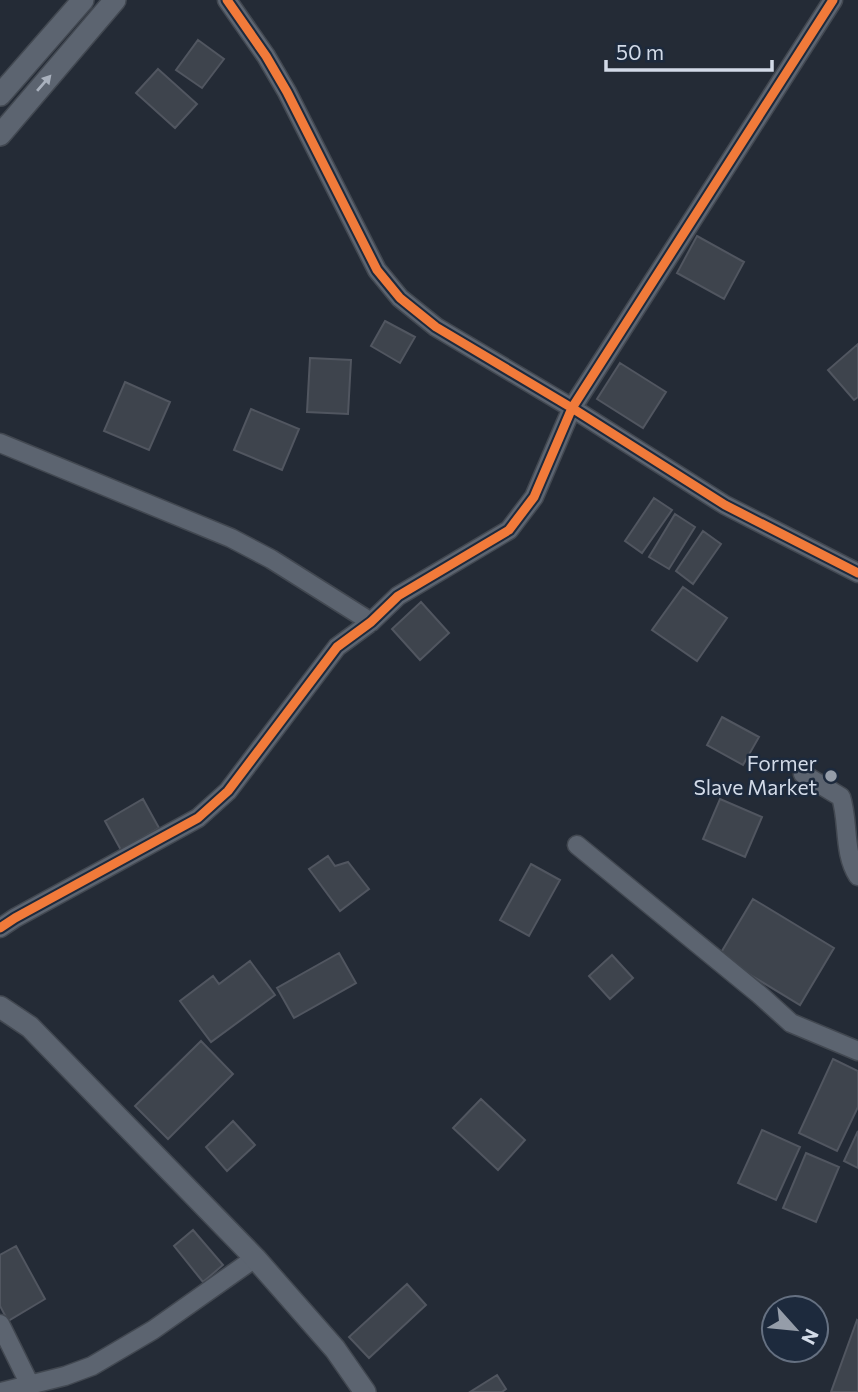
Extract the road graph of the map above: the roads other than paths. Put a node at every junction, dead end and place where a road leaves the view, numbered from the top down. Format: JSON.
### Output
{"nodes":[{"id":1,"x":83,"y":0,"type":"edge"},
{"id":2,"x":115,"y":0,"type":"edge"},
{"id":3,"x":227,"y":0,"type":"edge"},
{"id":4,"x":833,"y":0,"type":"edge"},
{"id":5,"x":0,"y":95,"type":"edge"},
{"id":6,"x":0,"y":135,"type":"edge"},
{"id":7,"x":572,"y":408,"type":"junction"},
{"id":8,"x":0,"y":443,"type":"edge"},
{"id":9,"x":858,"y":573,"type":"edge"},
{"id":10,"x":372,"y":622,"type":"junction"},
{"id":11,"x":803,"y":774,"type":"dead end"},
{"id":12,"x":576,"y":845,"type":"dead end"},
{"id":13,"x":858,"y":876,"type":"edge"},
{"id":14,"x":0,"y":929,"type":"edge"},
{"id":15,"x":0,"y":1007,"type":"edge"},
{"id":16,"x":858,"y":1051,"type":"edge"},
{"id":17,"x":255,"y":1258,"type":"junction"},
{"id":18,"x":0,"y":1324,"type":"edge"},
{"id":19,"x":30,"y":1385,"type":"junction"},
{"id":20,"x":1,"y":1392,"type":"edge"},
{"id":21,"x":365,"y":1392,"type":"edge"}],
"edges":[{"from":1,"to":5,"type":"street"},
{"from":6,"to":2,"type":"street","one_way":true},
{"from":3,"to":7,"type":"street"},
{"from":4,"to":7,"type":"street"},
{"from":7,"to":9,"type":"street"},
{"from":7,"to":10,"type":"street"},
{"from":8,"to":10,"type":"street"},
{"from":10,"to":14,"type":"street"},
{"from":11,"to":13,"type":"street"},
{"from":12,"to":16,"type":"street"},
{"from":15,"to":17,"type":"street"},
{"from":17,"to":19,"type":"street"},
{"from":17,"to":21,"type":"street"},
{"from":18,"to":19,"type":"street"},
{"from":19,"to":20,"type":"street"}]}
